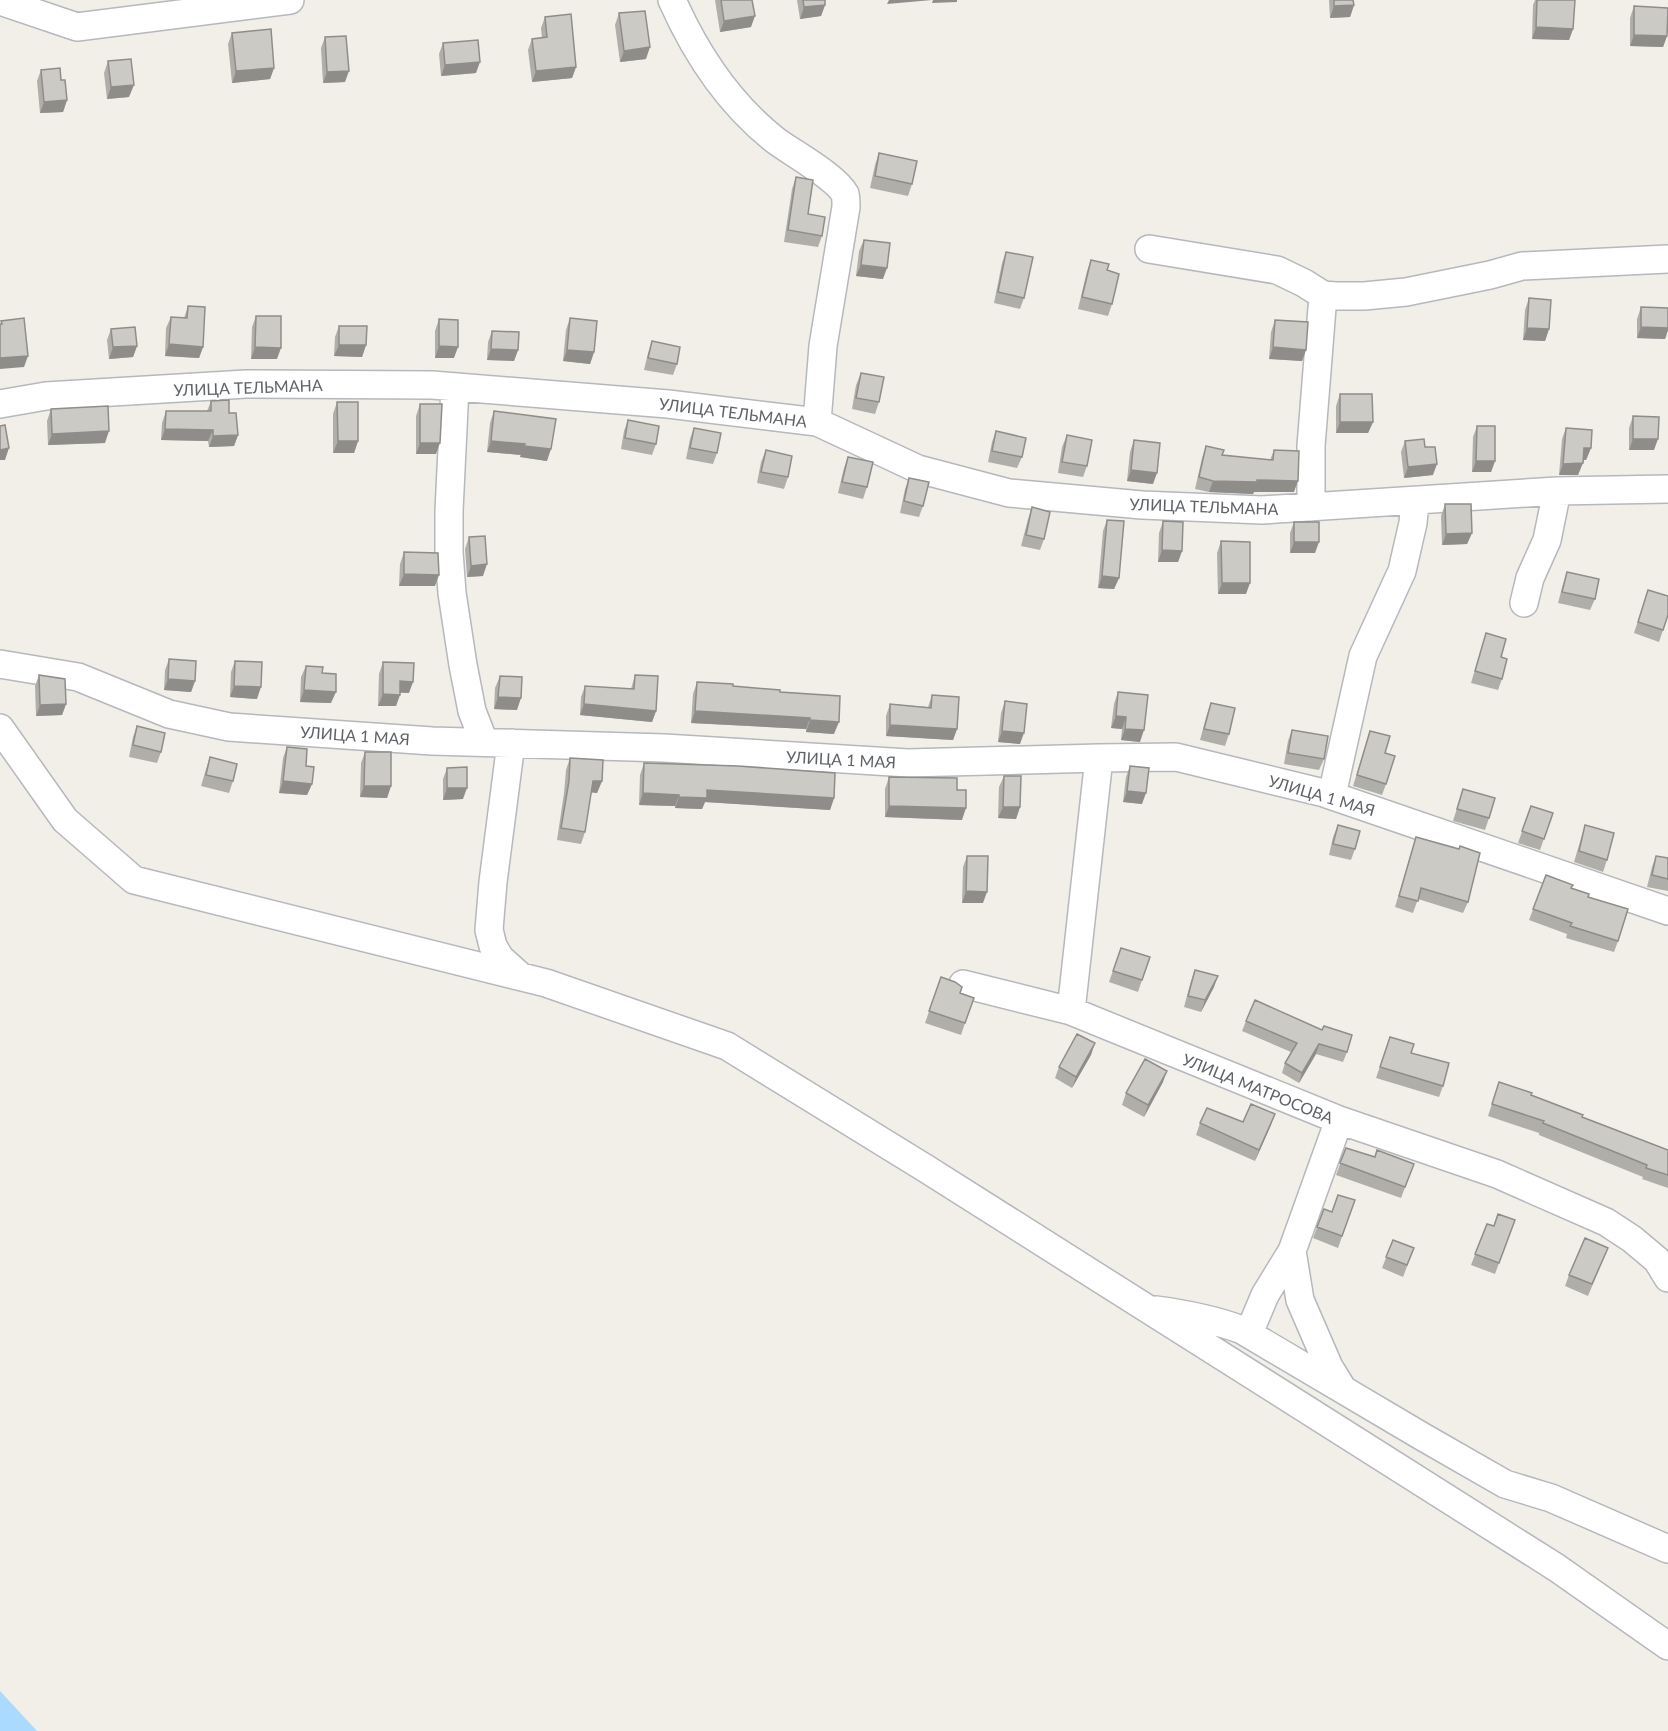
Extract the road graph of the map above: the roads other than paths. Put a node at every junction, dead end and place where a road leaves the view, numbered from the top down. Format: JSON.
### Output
{"nodes":[{"id":1,"x":290,"y":0,"type":"edge"},
{"id":2,"x":672,"y":0,"type":"edge"},
{"id":3,"x":2,"y":3,"type":"edge"},
{"id":4,"x":1149,"y":249,"type":"dead end"},
{"id":5,"x":1668,"y":259,"type":"edge"},
{"id":6,"x":1323,"y":295,"type":"junction"},
{"id":7,"x":455,"y":387,"type":"junction"},
{"id":8,"x":0,"y":404,"type":"edge"},
{"id":9,"x":817,"y":422,"type":"junction"},
{"id":10,"x":1668,"y":489,"type":"edge"},
{"id":11,"x":1557,"y":491,"type":"junction"},
{"id":12,"x":1415,"y":501,"type":"junction"},
{"id":13,"x":1311,"y":507,"type":"junction"},
{"id":14,"x":1524,"y":603,"type":"dead end"},
{"id":15,"x":0,"y":664,"type":"edge"},
{"id":16,"x":0,"y":728,"type":"edge"},
{"id":17,"x":484,"y":742,"type":"junction"},
{"id":18,"x":511,"y":743,"type":"junction"},
{"id":19,"x":1098,"y":758,"type":"junction"},
{"id":20,"x":1332,"y":795,"type":"junction"},
{"id":21,"x":1668,"y":911,"type":"edge"},
{"id":22,"x":520,"y":976,"type":"junction"},
{"id":23,"x":963,"y":984,"type":"dead end"},
{"id":24,"x":1071,"y":1011,"type":"junction"},
{"id":25,"x":1339,"y":1120,"type":"junction"},
{"id":26,"x":1292,"y":1251,"type":"junction"},
{"id":27,"x":1668,"y":1278,"type":"edge"},
{"id":28,"x":1146,"y":1308,"type":"junction"},
{"id":29,"x":1249,"y":1333,"type":"junction"},
{"id":30,"x":1342,"y":1389,"type":"junction"},
{"id":31,"x":1668,"y":1549,"type":"edge"},
{"id":32,"x":1668,"y":1646,"type":"edge"}],
"edges":[{"from":1,"to":3,"type":"street"},
{"from":2,"to":9,"type":"street"},
{"from":4,"to":6,"type":"street"},
{"from":5,"to":6,"type":"street"},
{"from":6,"to":13,"type":"street"},
{"from":7,"to":8,"type":"street","name":"УЛИЦА ТЕЛЬМАНА"},
{"from":7,"to":9,"type":"street","name":"УЛИЦА ТЕЛЬМАНА"},
{"from":7,"to":17,"type":"street"},
{"from":9,"to":13,"type":"street","name":"УЛИЦА ТЕЛЬМАНА"},
{"from":10,"to":11,"type":"street","name":"УЛИЦА ТЕЛЬМАНА"},
{"from":11,"to":12,"type":"street","name":"УЛИЦА ТЕЛЬМАНА"},
{"from":11,"to":14,"type":"street"},
{"from":12,"to":13,"type":"street","name":"УЛИЦА ТЕЛЬМАНА"},
{"from":12,"to":20,"type":"street"},
{"from":15,"to":17,"type":"street","name":"УЛИЦА 1 МАЯ"},
{"from":16,"to":22,"type":"street"},
{"from":17,"to":18,"type":"street","name":"УЛИЦА 1 МАЯ"},
{"from":18,"to":19,"type":"street","name":"УЛИЦА 1 МАЯ"},
{"from":18,"to":22,"type":"street"},
{"from":19,"to":20,"type":"street","name":"УЛИЦА 1 МАЯ"},
{"from":19,"to":24,"type":"street"},
{"from":20,"to":21,"type":"street","name":"УЛИЦА 1 МАЯ"},
{"from":22,"to":28,"type":"street"},
{"from":23,"to":24,"type":"street","name":"УЛИЦА МАТРОСОВА"},
{"from":24,"to":25,"type":"street","name":"УЛИЦА МАТРОСОВА"},
{"from":25,"to":26,"type":"street"},
{"from":25,"to":27,"type":"street","name":"УЛИЦА МАТРОСОВА"},
{"from":26,"to":29,"type":"street"},
{"from":26,"to":30,"type":"street"},
{"from":28,"to":29,"type":"street"},
{"from":28,"to":32,"type":"street"},
{"from":29,"to":30,"type":"street"},
{"from":30,"to":31,"type":"street"}]}
